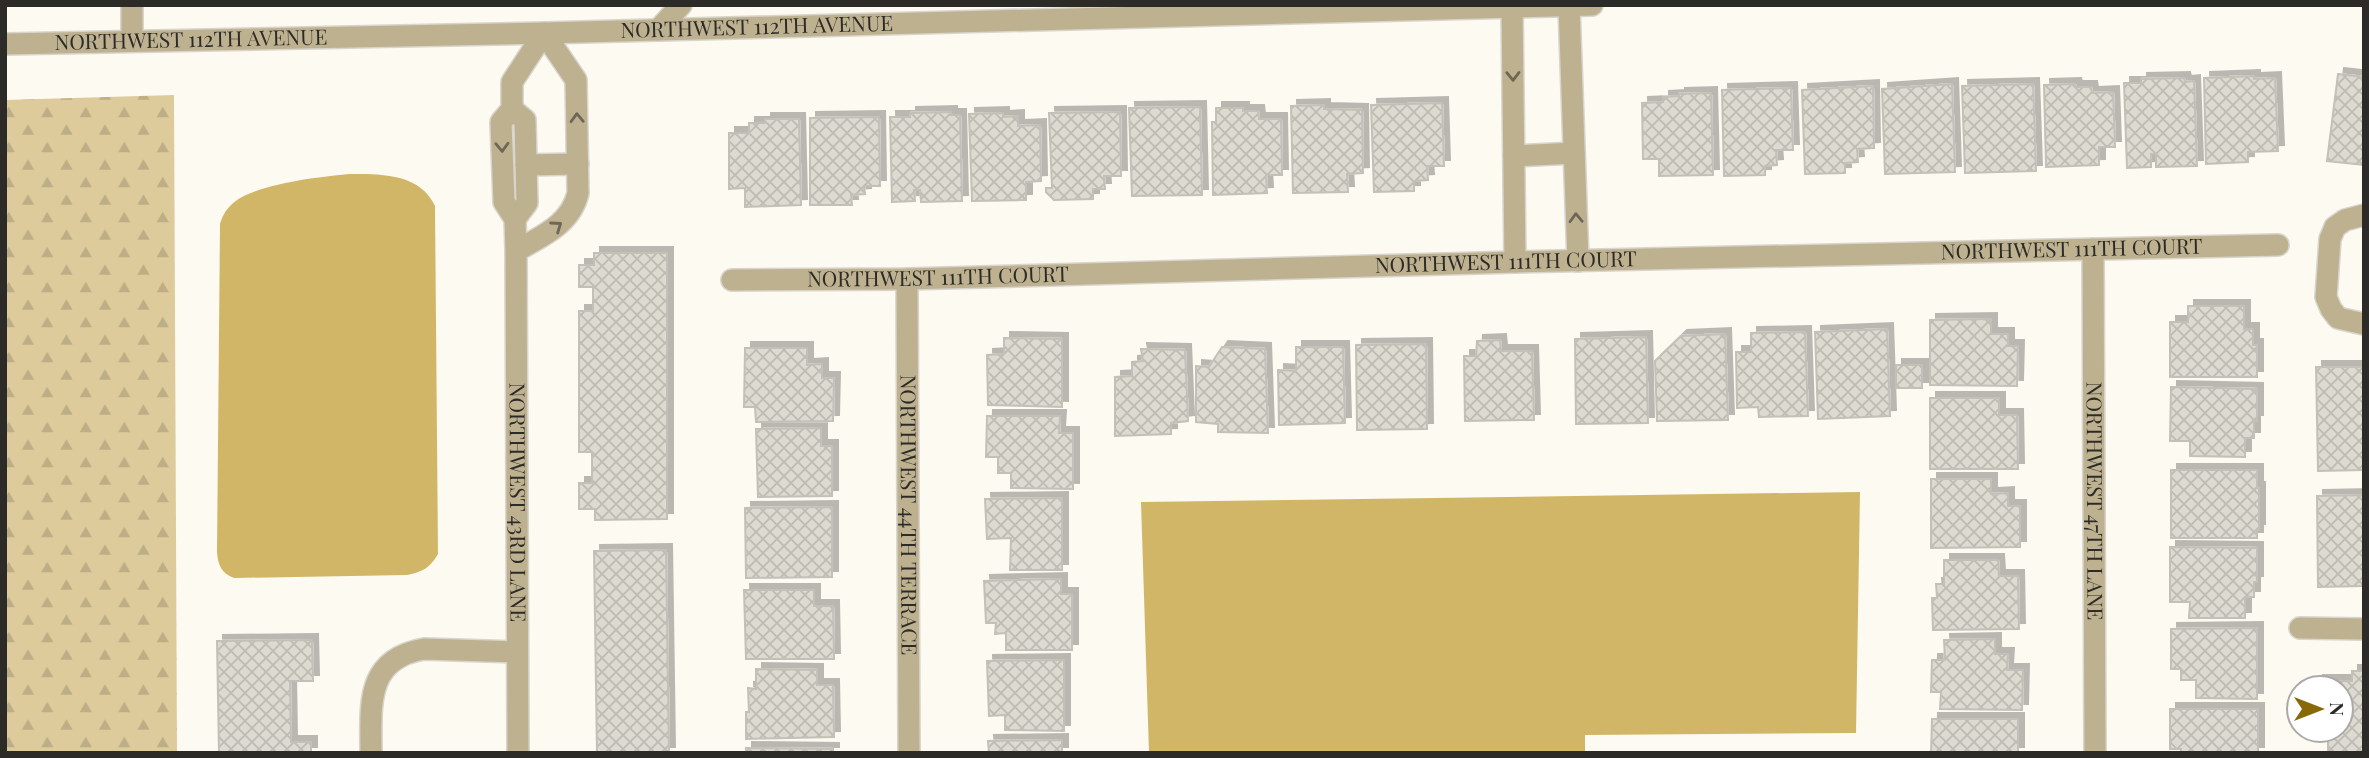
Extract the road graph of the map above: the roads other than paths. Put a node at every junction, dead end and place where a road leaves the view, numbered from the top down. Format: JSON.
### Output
{"nodes":[{"id":1,"x":132,"y":5,"type":"edge"},
{"id":2,"x":681,"y":5,"type":"edge"},
{"id":3,"x":1592,"y":5,"type":"edge"},
{"id":4,"x":1569,"y":6,"type":"edge"},
{"id":5,"x":1512,"y":8,"type":"junction"},
{"id":6,"x":658,"y":30,"type":"junction"},
{"id":7,"x":544,"y":33,"type":"junction"},
{"id":8,"x":132,"y":41,"type":"junction"},
{"id":9,"x":5,"y":44,"type":"edge"},
{"id":10,"x":512,"y":110,"type":"junction"},
{"id":11,"x":1574,"y":153,"type":"junction"},
{"id":12,"x":1514,"y":156,"type":"junction"},
{"id":13,"x":578,"y":164,"type":"junction"},
{"id":14,"x":526,"y":165,"type":"junction"},
{"id":15,"x":2364,"y":215,"type":"edge"},
{"id":16,"x":515,"y":219,"type":"junction"},
{"id":17,"x":2278,"y":245,"type":"dead end"},
{"id":18,"x":2093,"y":249,"type":"junction"},
{"id":19,"x":516,"y":251,"type":"junction"},
{"id":20,"x":1578,"y":261,"type":"junction"},
{"id":21,"x":1515,"y":262,"type":"junction"},
{"id":22,"x":907,"y":279,"type":"junction"},
{"id":23,"x":732,"y":280,"type":"dead end"},
{"id":24,"x":2364,"y":324,"type":"edge"},
{"id":25,"x":2300,"y":628,"type":"dead end"},
{"id":26,"x":2364,"y":629,"type":"edge"},
{"id":27,"x":517,"y":652,"type":"junction"},
{"id":28,"x":371,"y":753,"type":"edge"},
{"id":29,"x":518,"y":753,"type":"edge"},
{"id":30,"x":909,"y":753,"type":"edge"},
{"id":31,"x":2095,"y":753,"type":"edge"}],
"edges":[{"from":1,"to":8,"type":"street"},
{"from":2,"to":6,"type":"street"},
{"from":3,"to":4,"type":"street","name":"NORTHWEST 112TH AVENUE"},
{"from":4,"to":5,"type":"street","name":"NORTHWEST 112TH AVENUE"},
{"from":4,"to":11,"type":"street"},
{"from":5,"to":6,"type":"street","name":"NORTHWEST 112TH AVENUE"},
{"from":5,"to":12,"type":"street","one_way":true},
{"from":6,"to":7,"type":"street","name":"NORTHWEST 112TH AVENUE"},
{"from":7,"to":8,"type":"street","name":"NORTHWEST 112TH AVENUE"},
{"from":7,"to":10,"type":"street","name":"NORTHWEST 43RD LANE"},
{"from":13,"to":7,"type":"street","one_way":true},
{"from":8,"to":9,"type":"street","name":"NORTHWEST 112TH AVENUE"},
{"from":10,"to":14,"type":"street","name":"NORTHWEST 43RD LANE"},
{"from":10,"to":16,"type":"street","name":"NORTHWEST 43RD LANE","one_way":true},
{"from":11,"to":12,"type":"street"},
{"from":20,"to":11,"type":"street","one_way":true},
{"from":12,"to":21,"type":"street"},
{"from":13,"to":14,"type":"street"},
{"from":19,"to":13,"type":"street","one_way":true},
{"from":14,"to":16,"type":"street","name":"NORTHWEST 43RD LANE"},
{"from":15,"to":24,"type":"street"},
{"from":16,"to":19,"type":"street","name":"NORTHWEST 43RD LANE"},
{"from":17,"to":18,"type":"street","name":"NORTHWEST 111TH COURT"},
{"from":18,"to":20,"type":"street","name":"NORTHWEST 111TH COURT"},
{"from":18,"to":31,"type":"street","name":"NORTHWEST 47TH LANE"},
{"from":19,"to":27,"type":"street","name":"NORTHWEST 43RD LANE"},
{"from":20,"to":21,"type":"street","name":"NORTHWEST 111TH COURT"},
{"from":21,"to":22,"type":"street","name":"NORTHWEST 111TH COURT"},
{"from":22,"to":23,"type":"street","name":"NORTHWEST 111TH COURT"},
{"from":22,"to":30,"type":"street","name":"NORTHWEST 44TH TERRACE"},
{"from":25,"to":26,"type":"street"},
{"from":27,"to":28,"type":"street"},
{"from":27,"to":29,"type":"street","name":"NORTHWEST 43RD LANE"}]}
